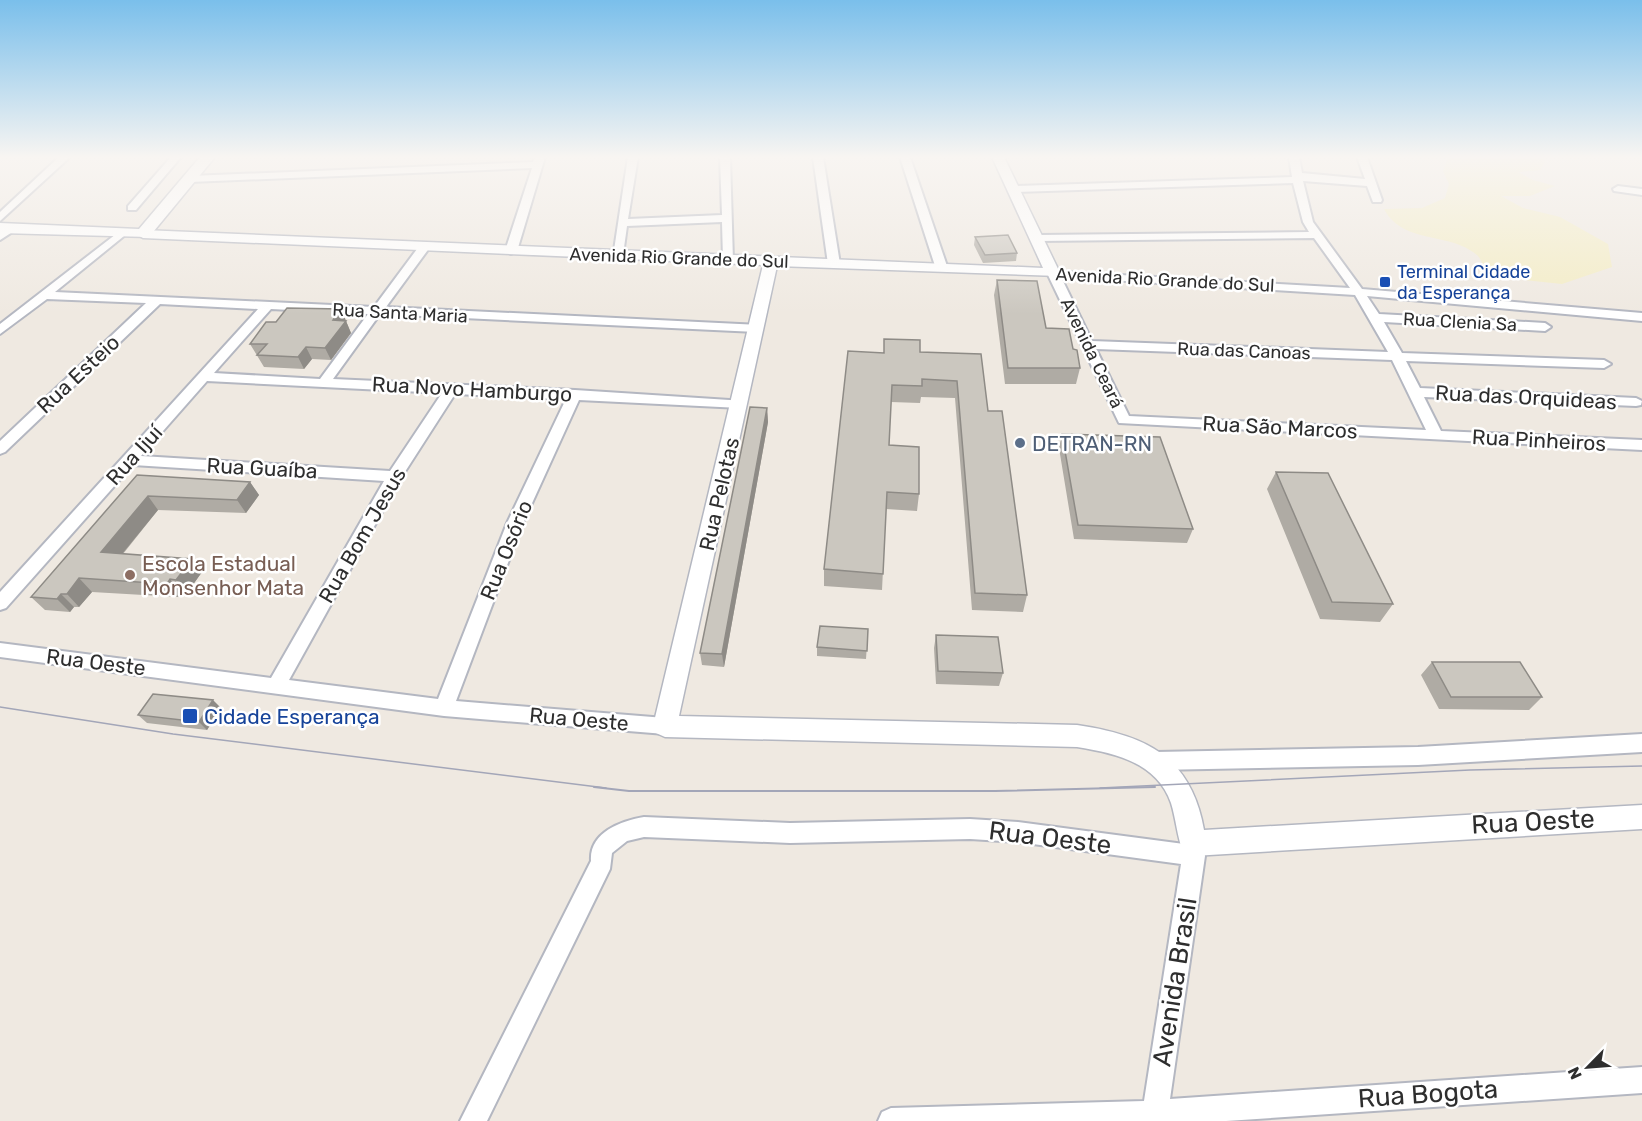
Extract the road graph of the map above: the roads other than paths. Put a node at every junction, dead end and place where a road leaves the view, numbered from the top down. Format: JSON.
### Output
{"nodes":[{"id":1,"x":20,"y":209,"type":"edge"},
{"id":2,"x":164,"y":209,"type":"edge"},
{"id":3,"x":523,"y":209,"type":"edge"},
{"id":4,"x":624,"y":209,"type":"edge"},
{"id":5,"x":728,"y":209,"type":"edge"},
{"id":6,"x":826,"y":209,"type":"edge"},
{"id":7,"x":922,"y":209,"type":"edge"},
{"id":8,"x":1025,"y":209,"type":"edge"},
{"id":9,"x":1304,"y":209,"type":"edge"},
{"id":10,"x":728,"y":218,"type":"junction"},
{"id":11,"x":622,"y":223,"type":"junction"},
{"id":12,"x":3,"y":228,"type":"edge"},
{"id":13,"x":120,"y":234,"type":"junction"},
{"id":14,"x":143,"y":234,"type":"junction"},
{"id":15,"x":1317,"y":235,"type":"junction"},
{"id":16,"x":1038,"y":238,"type":"junction"},
{"id":17,"x":424,"y":247,"type":"junction"},
{"id":18,"x":510,"y":251,"type":"junction"},
{"id":19,"x":617,"y":255,"type":"junction"},
{"id":20,"x":729,"y":259,"type":"junction"},
{"id":21,"x":771,"y":261,"type":"junction"},
{"id":22,"x":834,"y":264,"type":"junction"},
{"id":23,"x":942,"y":269,"type":"junction"},
{"id":24,"x":1053,"y":273,"type":"junction"},
{"id":25,"x":1358,"y":291,"type":"junction"},
{"id":26,"x":44,"y":295,"type":"junction"},
{"id":27,"x":157,"y":300,"type":"junction"},
{"id":28,"x":268,"y":306,"type":"junction"},
{"id":29,"x":375,"y":313,"type":"junction"},
{"id":30,"x":1642,"y":317,"type":"edge"},
{"id":31,"x":1375,"y":318,"type":"junction"},
{"id":32,"x":1545,"y":327,"type":"dead end"},
{"id":33,"x":756,"y":328,"type":"junction"},
{"id":34,"x":0,"y":330,"type":"edge"},
{"id":35,"x":1089,"y":345,"type":"junction"},
{"id":36,"x":1399,"y":357,"type":"junction"},
{"id":37,"x":1604,"y":364,"type":"dead end"},
{"id":38,"x":205,"y":376,"type":"junction"},
{"id":39,"x":324,"y":382,"type":"junction"},
{"id":40,"x":452,"y":388,"type":"junction"},
{"id":41,"x":1415,"y":392,"type":"junction"},
{"id":42,"x":575,"y":394,"type":"junction"},
{"id":43,"x":1636,"y":402,"type":"dead end"},
{"id":44,"x":740,"y":404,"type":"junction"},
{"id":45,"x":1124,"y":420,"type":"joint"},
{"id":46,"x":1436,"y":435,"type":"junction"},
{"id":47,"x":1642,"y":445,"type":"edge"},
{"id":48,"x":0,"y":449,"type":"edge"},
{"id":49,"x":130,"y":460,"type":"junction"},
{"id":50,"x":394,"y":476,"type":"junction"},
{"id":51,"x":0,"y":603,"type":"edge"},
{"id":52,"x":0,"y":650,"type":"edge"},
{"id":53,"x":276,"y":686,"type":"junction"},
{"id":54,"x":444,"y":708,"type":"junction"},
{"id":55,"x":665,"y":726,"type":"junction"},
{"id":56,"x":1642,"y":743,"type":"edge"},
{"id":57,"x":1156,"y":761,"type":"junction"},
{"id":58,"x":1642,"y":817,"type":"edge"},
{"id":59,"x":1194,"y":849,"type":"junction"},
{"id":60,"x":1642,"y":1080,"type":"edge"},
{"id":61,"x":1155,"y":1117,"type":"edge"},
{"id":62,"x":473,"y":1121,"type":"edge"},
{"id":63,"x":891,"y":1121,"type":"edge"}],
"edges":[{"from":1,"to":12,"type":"street"},
{"from":2,"to":14,"type":"main road"},
{"from":3,"to":18,"type":"street"},
{"from":4,"to":11,"type":"street"},
{"from":5,"to":10,"type":"street"},
{"from":6,"to":22,"type":"street"},
{"from":7,"to":23,"type":"street"},
{"from":8,"to":16,"type":"street","name":"Avenida Ceará"},
{"from":9,"to":15,"type":"street"},
{"from":10,"to":11,"type":"street"},
{"from":10,"to":20,"type":"street"},
{"from":11,"to":19,"type":"street"},
{"from":12,"to":13,"type":"main road","name":"Avenida Rio Grande do Sul"},
{"from":13,"to":14,"type":"main road","name":"Avenida Rio Grande do Sul"},
{"from":13,"to":26,"type":"street"},
{"from":14,"to":17,"type":"street","name":"Avenida Rio Grande do Sul"},
{"from":15,"to":16,"type":"street"},
{"from":15,"to":25,"type":"street"},
{"from":16,"to":24,"type":"street","name":"Avenida Ceará"},
{"from":17,"to":18,"type":"street","name":"Avenida Rio Grande do Sul"},
{"from":17,"to":29,"type":"street"},
{"from":18,"to":19,"type":"street","name":"Avenida Rio Grande do Sul"},
{"from":19,"to":20,"type":"street","name":"Avenida Rio Grande do Sul"},
{"from":20,"to":21,"type":"street","name":"Avenida Rio Grande do Sul"},
{"from":21,"to":22,"type":"street","name":"Avenida Rio Grande do Sul"},
{"from":21,"to":33,"type":"street","name":"Rua Pelotas"},
{"from":22,"to":23,"type":"street","name":"Avenida Rio Grande do Sul"},
{"from":23,"to":24,"type":"street","name":"Avenida Rio Grande do Sul"},
{"from":24,"to":25,"type":"street","name":"Avenida Rio Grande do Sul"},
{"from":24,"to":35,"type":"street","name":"Avenida Ceará"},
{"from":25,"to":30,"type":"street","name":"Avenida Rio Grande do Sul"},
{"from":25,"to":31,"type":"street"},
{"from":26,"to":27,"type":"street","name":"Rua Santa Maria"},
{"from":26,"to":34,"type":"street"},
{"from":27,"to":28,"type":"street","name":"Rua Santa Maria"},
{"from":27,"to":48,"type":"street","name":"Rua Esteio"},
{"from":28,"to":29,"type":"street","name":"Rua Santa Maria"},
{"from":28,"to":38,"type":"street","name":"Rua Ijuí"},
{"from":29,"to":33,"type":"street","name":"Rua Santa Maria"},
{"from":29,"to":39,"type":"street"},
{"from":31,"to":32,"type":"street","name":"Rua Clenia Sa"},
{"from":31,"to":36,"type":"street"},
{"from":33,"to":44,"type":"street","name":"Rua Pelotas"},
{"from":35,"to":36,"type":"street","name":"Rua das Canoas"},
{"from":35,"to":45,"type":"street","name":"Avenida Ceará"},
{"from":36,"to":37,"type":"street","name":"Rua das Canoas"},
{"from":36,"to":41,"type":"street"},
{"from":38,"to":39,"type":"street","name":"Rua Novo Hamburgo"},
{"from":38,"to":49,"type":"street","name":"Rua Ijuí"},
{"from":39,"to":40,"type":"street","name":"Rua Novo Hamburgo"},
{"from":40,"to":42,"type":"street","name":"Rua Novo Hamburgo"},
{"from":40,"to":50,"type":"street","name":"Rua Bom Jesus"},
{"from":41,"to":43,"type":"street","name":"Rua das Orquideas"},
{"from":41,"to":46,"type":"street"},
{"from":42,"to":44,"type":"street","name":"Rua Novo Hamburgo"},
{"from":42,"to":54,"type":"street","name":"Rua Osório"},
{"from":44,"to":55,"type":"street","name":"Rua Pelotas"},
{"from":45,"to":46,"type":"street","name":"Rua São Marcos"},
{"from":46,"to":47,"type":"street","name":"Rua Pinheiros"},
{"from":49,"to":50,"type":"street","name":"Rua Guaíba"},
{"from":49,"to":51,"type":"street","name":"Rua Ijuí"},
{"from":50,"to":53,"type":"street","name":"Rua Bom Jesus"},
{"from":52,"to":53,"type":"street","name":"Rua Oeste"},
{"from":53,"to":54,"type":"street","name":"Rua Oeste"},
{"from":54,"to":55,"type":"street","name":"Rua Oeste"},
{"from":55,"to":57,"type":"street","name":"Rua Oeste"},
{"from":56,"to":57,"type":"street"},
{"from":57,"to":59,"type":"street","name":"Rua Oeste"},
{"from":58,"to":59,"type":"street","name":"Rua Oeste"},
{"from":59,"to":61,"type":"street","name":"Avenida Brasil"},
{"from":59,"to":62,"type":"street","name":"Rua Oeste"},
{"from":60,"to":61,"type":"street","name":"Rua Bogota"},
{"from":61,"to":63,"type":"street","name":"Rua Bogota"}]}
